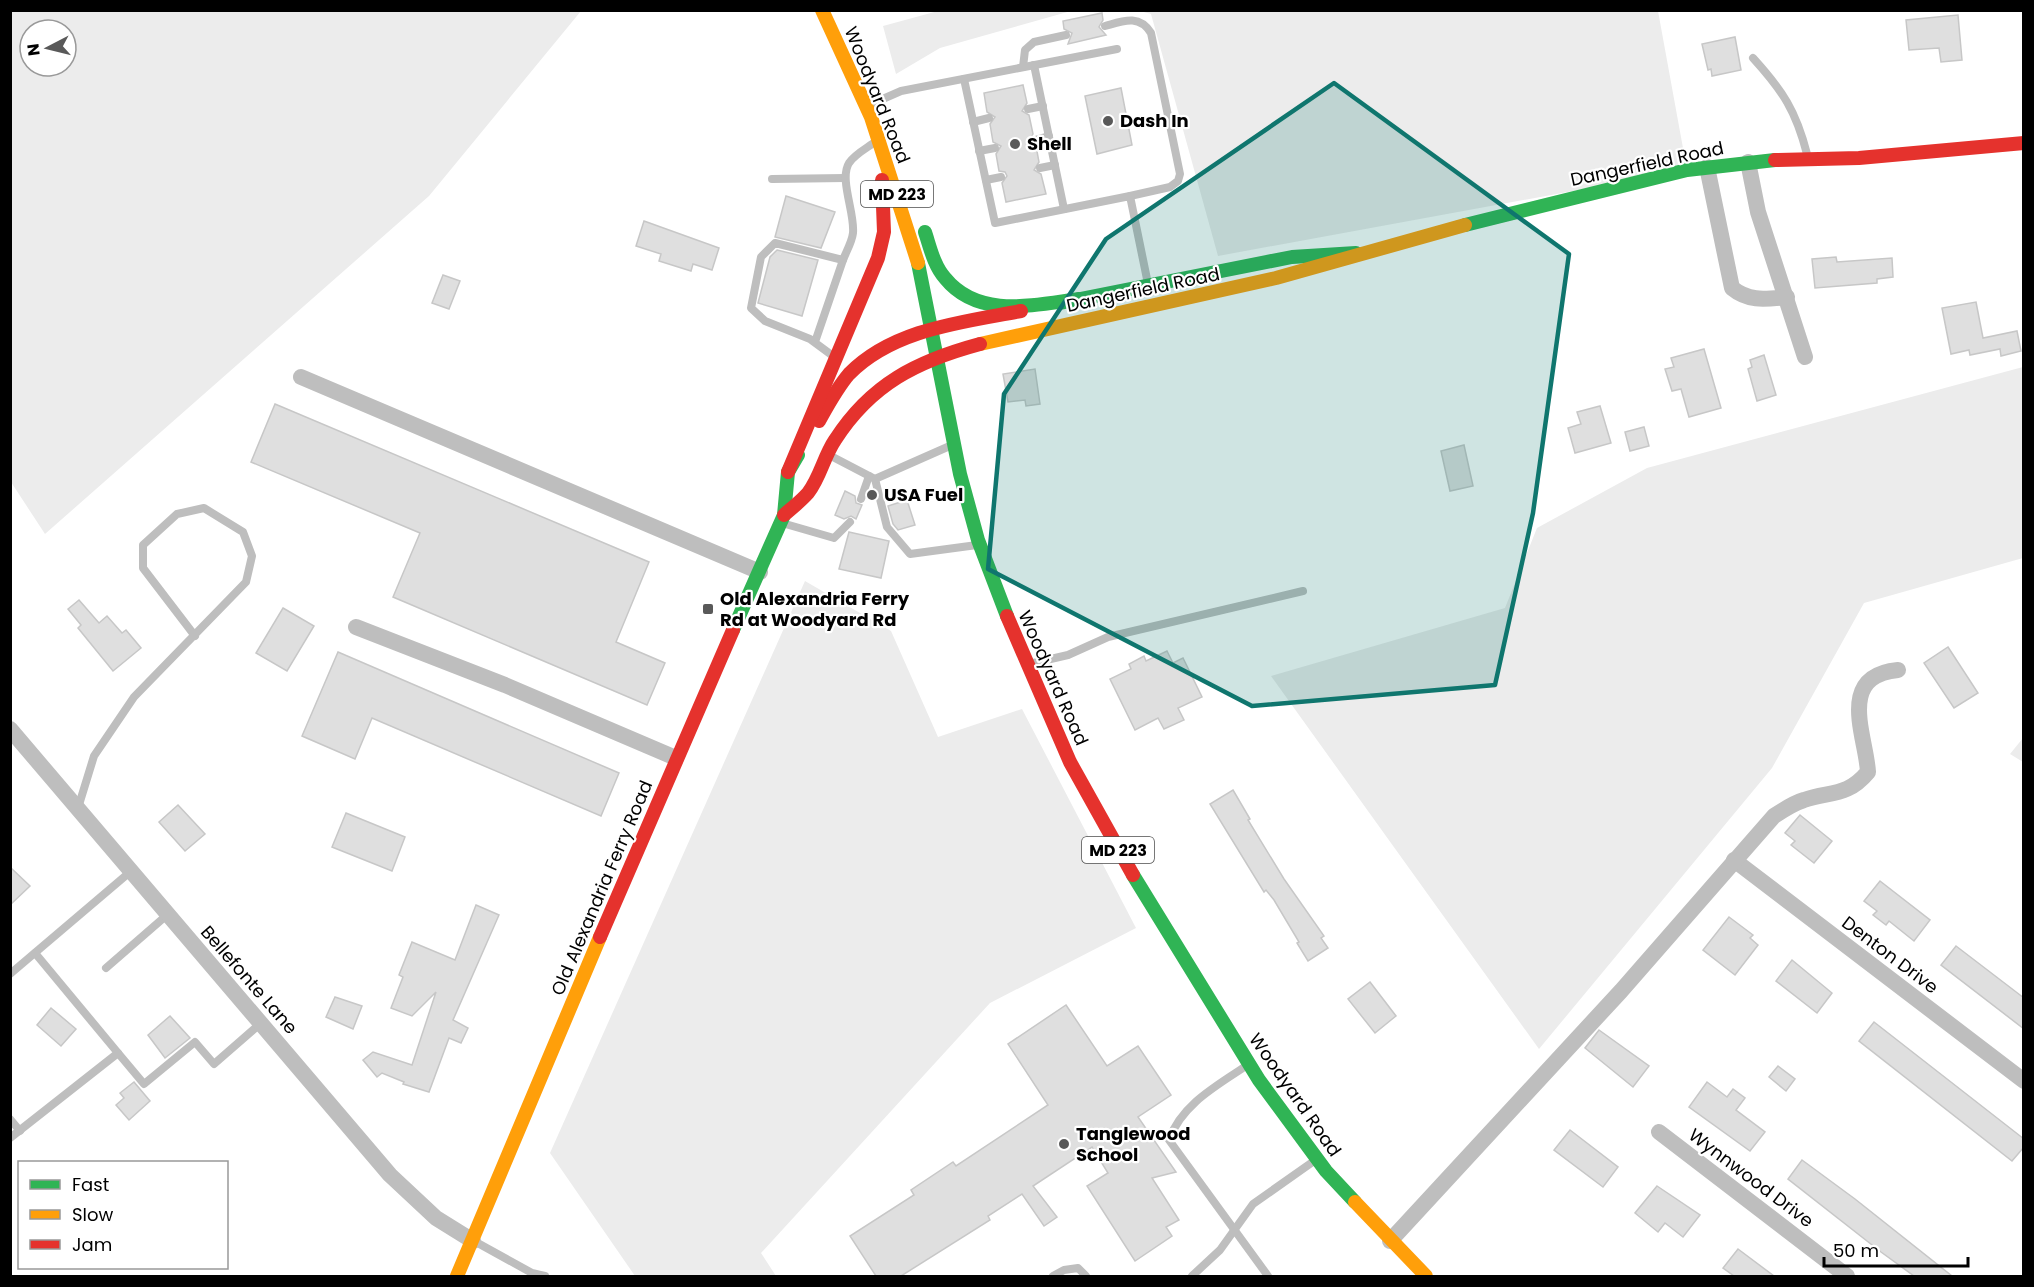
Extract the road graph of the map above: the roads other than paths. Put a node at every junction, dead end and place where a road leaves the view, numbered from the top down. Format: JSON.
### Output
{"nodes":[{"id":1,"x":822,"y":10,"type":"edge"},
{"id":2,"x":1105,"y":26,"type":"dead end"},
{"id":3,"x":1066,"y":35,"type":"dead end"},
{"id":4,"x":1117,"y":49,"type":"dead end"},
{"id":5,"x":1753,"y":58,"type":"dead end"},
{"id":6,"x":1034,"y":65,"type":"junction"},
{"id":7,"x":1023,"y":67,"type":"junction"},
{"id":8,"x":964,"y":79,"type":"junction"},
{"id":9,"x":866,"y":106,"type":"junction"},
{"id":10,"x":1042,"y":106,"type":"junction"},
{"id":11,"x":1028,"y":109,"type":"dead end"},
{"id":12,"x":988,"y":118,"type":"dead end"},
{"id":13,"x":973,"y":122,"type":"junction"},
{"id":14,"x":1049,"y":136,"type":"junction"},
{"id":15,"x":878,"y":140,"type":"junction"},
{"id":16,"x":1035,"y":140,"type":"dead end"},
{"id":17,"x":2024,"y":143,"type":"edge"},
{"id":18,"x":995,"y":148,"type":"dead end"},
{"id":19,"x":979,"y":151,"type":"junction"},
{"id":20,"x":1808,"y":158,"type":"junction"},
{"id":21,"x":1748,"y":162,"type":"junction"},
{"id":22,"x":1055,"y":165,"type":"junction"},
{"id":23,"x":1707,"y":167,"type":"junction"},
{"id":24,"x":1040,"y":168,"type":"dead end"},
{"id":25,"x":1000,"y":177,"type":"dead end"},
{"id":26,"x":845,"y":178,"type":"junction"},
{"id":27,"x":772,"y":179,"type":"dead end"},
{"id":28,"x":986,"y":180,"type":"junction"},
{"id":29,"x":1130,"y":196,"type":"junction"},
{"id":30,"x":1064,"y":209,"type":"junction"},
{"id":31,"x":1356,"y":253,"type":"junction"},
{"id":32,"x":843,"y":260,"type":"junction"},
{"id":33,"x":1148,"y":285,"type":"junction"},
{"id":34,"x":1787,"y":297,"type":"junction"},
{"id":35,"x":1079,"y":299,"type":"junction"},
{"id":36,"x":932,"y":329,"type":"junction"},
{"id":37,"x":815,"y":342,"type":"junction"},
{"id":38,"x":937,"y":356,"type":"junction"},
{"id":39,"x":1805,"y":357,"type":"dead end"},
{"id":40,"x":835,"y":358,"type":"junction"},
{"id":41,"x":301,"y":377,"type":"dead end"},
{"id":42,"x":954,"y":444,"type":"junction"},
{"id":43,"x":827,"y":454,"type":"junction"},
{"id":44,"x":788,"y":472,"type":"junction"},
{"id":45,"x":872,"y":477,"type":"junction"},
{"id":46,"x":861,"y":499,"type":"dead end"},
{"id":47,"x":783,"y":519,"type":"junction"},
{"id":48,"x":850,"y":522,"type":"dead end"},
{"id":49,"x":980,"y":545,"type":"junction"},
{"id":50,"x":760,"y":572,"type":"junction"},
{"id":51,"x":1303,"y":591,"type":"dead end"},
{"id":52,"x":356,"y":627,"type":"dead end"},
{"id":53,"x":195,"y":636,"type":"junction"},
{"id":54,"x":1026,"y":664,"type":"junction"},
{"id":55,"x":1898,"y":670,"type":"dead end"},
{"id":56,"x":14,"y":740,"type":"edge"},
{"id":57,"x":676,"y":758,"type":"junction"},
{"id":58,"x":78,"y":809,"type":"junction"},
{"id":59,"x":1734,"y":860,"type":"junction"},
{"id":60,"x":130,"y":872,"type":"junction"},
{"id":61,"x":167,"y":915,"type":"junction"},
{"id":62,"x":35,"y":953,"type":"junction"},
{"id":63,"x":106,"y":968,"type":"dead end"},
{"id":64,"x":10,"y":974,"type":"edge"},
{"id":65,"x":261,"y":1023,"type":"junction"},
{"id":66,"x":118,"y":1053,"type":"junction"},
{"id":67,"x":1249,"y":1064,"type":"junction"},
{"id":68,"x":2024,"y":1081,"type":"edge"},
{"id":69,"x":10,"y":1119,"type":"edge"},
{"id":70,"x":20,"y":1131,"type":"junction"},
{"id":71,"x":1659,"y":1132,"type":"dead end"},
{"id":72,"x":10,"y":1138,"type":"edge"},
{"id":73,"x":1317,"y":1159,"type":"junction"},
{"id":74,"x":1233,"y":1231,"type":"junction"},
{"id":75,"x":473,"y":1241,"type":"junction"},
{"id":76,"x":1390,"y":1241,"type":"junction"},
{"id":77,"x":457,"y":1276,"type":"edge"},
{"id":78,"x":545,"y":1276,"type":"edge"},
{"id":79,"x":1053,"y":1276,"type":"edge"},
{"id":80,"x":1086,"y":1276,"type":"edge"},
{"id":81,"x":1192,"y":1276,"type":"edge"},
{"id":82,"x":1268,"y":1276,"type":"edge"},
{"id":83,"x":1426,"y":1276,"type":"edge"},
{"id":84,"x":1847,"y":1276,"type":"edge"}],
"edges":[{"from":1,"to":9,"type":"main road","name":"Woodyard Road","number":"MD 223"},
{"from":2,"to":29,"type":"lane"},
{"from":3,"to":7,"type":"lane"},
{"from":4,"to":6,"type":"lane"},
{"from":5,"to":20,"type":"lane"},
{"from":6,"to":7,"type":"lane"},
{"from":6,"to":10,"type":"lane"},
{"from":7,"to":8,"type":"lane"},
{"from":8,"to":9,"type":"lane"},
{"from":8,"to":13,"type":"lane"},
{"from":9,"to":15,"type":"main road","name":"Woodyard Road","number":"MD 223"},
{"from":10,"to":11,"type":"lane"},
{"from":10,"to":14,"type":"lane"},
{"from":12,"to":13,"type":"lane"},
{"from":13,"to":19,"type":"lane"},
{"from":14,"to":16,"type":"lane"},
{"from":14,"to":22,"type":"lane"},
{"from":15,"to":26,"type":"lane"},
{"from":15,"to":35,"type":"main road"},
{"from":15,"to":36,"type":"main road","name":"Woodyard Road","number":"MD 223"},
{"from":15,"to":40,"type":"main road"},
{"from":17,"to":20,"type":"main road","name":"Dangerfield Road"},
{"from":18,"to":19,"type":"lane"},
{"from":19,"to":28,"type":"lane"},
{"from":20,"to":21,"type":"main road","name":"Dangerfield Road"},
{"from":21,"to":23,"type":"main road","name":"Dangerfield Road"},
{"from":21,"to":34,"type":"street"},
{"from":22,"to":24,"type":"lane"},
{"from":22,"to":30,"type":"lane"},
{"from":23,"to":31,"type":"main road","name":"Dangerfield Road"},
{"from":23,"to":34,"type":"street"},
{"from":25,"to":28,"type":"lane"},
{"from":26,"to":27,"type":"lane"},
{"from":26,"to":32,"type":"lane"},
{"from":28,"to":30,"type":"lane"},
{"from":29,"to":30,"type":"lane"},
{"from":29,"to":33,"type":"lane"},
{"from":31,"to":33,"type":"main road","name":"Dangerfield Road"},
{"from":31,"to":38,"type":"main road","name":"Dangerfield Road"},
{"from":32,"to":37,"type":"lane"},
{"from":32,"to":37,"type":"lane"},
{"from":33,"to":35,"type":"main road","name":"Dangerfield Road"},
{"from":34,"to":39,"type":"street"},
{"from":35,"to":36,"type":"main road","name":"Dangerfield Road"},
{"from":36,"to":38,"type":"main road","name":"Woodyard Road","number":"MD 223"},
{"from":36,"to":44,"type":"main road","name":"Old Alexandria Ferry Road"},
{"from":37,"to":40,"type":"lane"},
{"from":38,"to":42,"type":"main road","name":"Woodyard Road","number":"MD 223"},
{"from":38,"to":43,"type":"main road","name":"Old Alexandria Ferry Road"},
{"from":40,"to":44,"type":"main road"},
{"from":41,"to":50,"type":"street"},
{"from":42,"to":45,"type":"lane"},
{"from":42,"to":49,"type":"main road","name":"Woodyard Road","number":"MD 223"},
{"from":43,"to":45,"type":"lane"},
{"from":43,"to":47,"type":"main road","name":"Old Alexandria Ferry Road"},
{"from":44,"to":47,"type":"main road","name":"Old Alexandria Ferry Road"},
{"from":45,"to":46,"type":"lane"},
{"from":45,"to":49,"type":"lane"},
{"from":47,"to":48,"type":"lane"},
{"from":47,"to":50,"type":"main road","name":"Old Alexandria Ferry Road"},
{"from":49,"to":54,"type":"main road","name":"Woodyard Road","number":"MD 223"},
{"from":50,"to":57,"type":"main road","name":"Old Alexandria Ferry Road"},
{"from":51,"to":54,"type":"lane"},
{"from":52,"to":57,"type":"street"},
{"from":53,"to":53,"type":"lane"},
{"from":53,"to":58,"type":"lane"},
{"from":54,"to":67,"type":"main road","name":"Woodyard Road","number":"MD 223"},
{"from":55,"to":59,"type":"street"},
{"from":56,"to":58,"type":"street","name":"Bellefonte Lane"},
{"from":57,"to":75,"type":"main road","name":"Old Alexandria Ferry Road"},
{"from":58,"to":60,"type":"street","name":"Bellefonte Lane"},
{"from":59,"to":68,"type":"street","name":"Denton Drive"},
{"from":59,"to":76,"type":"street"},
{"from":60,"to":61,"type":"street","name":"Bellefonte Lane"},
{"from":60,"to":62,"type":"lane"},
{"from":61,"to":63,"type":"lane"},
{"from":61,"to":65,"type":"street","name":"Bellefonte Lane"},
{"from":62,"to":64,"type":"lane"},
{"from":62,"to":66,"type":"lane"},
{"from":65,"to":66,"type":"lane"},
{"from":65,"to":75,"type":"street","name":"Bellefonte Lane"},
{"from":66,"to":70,"type":"lane"},
{"from":67,"to":73,"type":"main road","name":"Woodyard Road","number":"MD 223"},
{"from":67,"to":74,"type":"lane"},
{"from":69,"to":70,"type":"lane"},
{"from":70,"to":72,"type":"lane"},
{"from":71,"to":84,"type":"street","name":"Wynnwood Drive"},
{"from":73,"to":74,"type":"lane"},
{"from":73,"to":76,"type":"main road","name":"Woodyard Road","number":"MD 223"},
{"from":74,"to":81,"type":"lane"},
{"from":74,"to":82,"type":"lane"},
{"from":75,"to":77,"type":"main road","name":"Old Alexandria Ferry Road"},
{"from":75,"to":78,"type":"lane"},
{"from":76,"to":83,"type":"main road","name":"Woodyard Road","number":"MD 223"},
{"from":79,"to":80,"type":"lane"}]}
